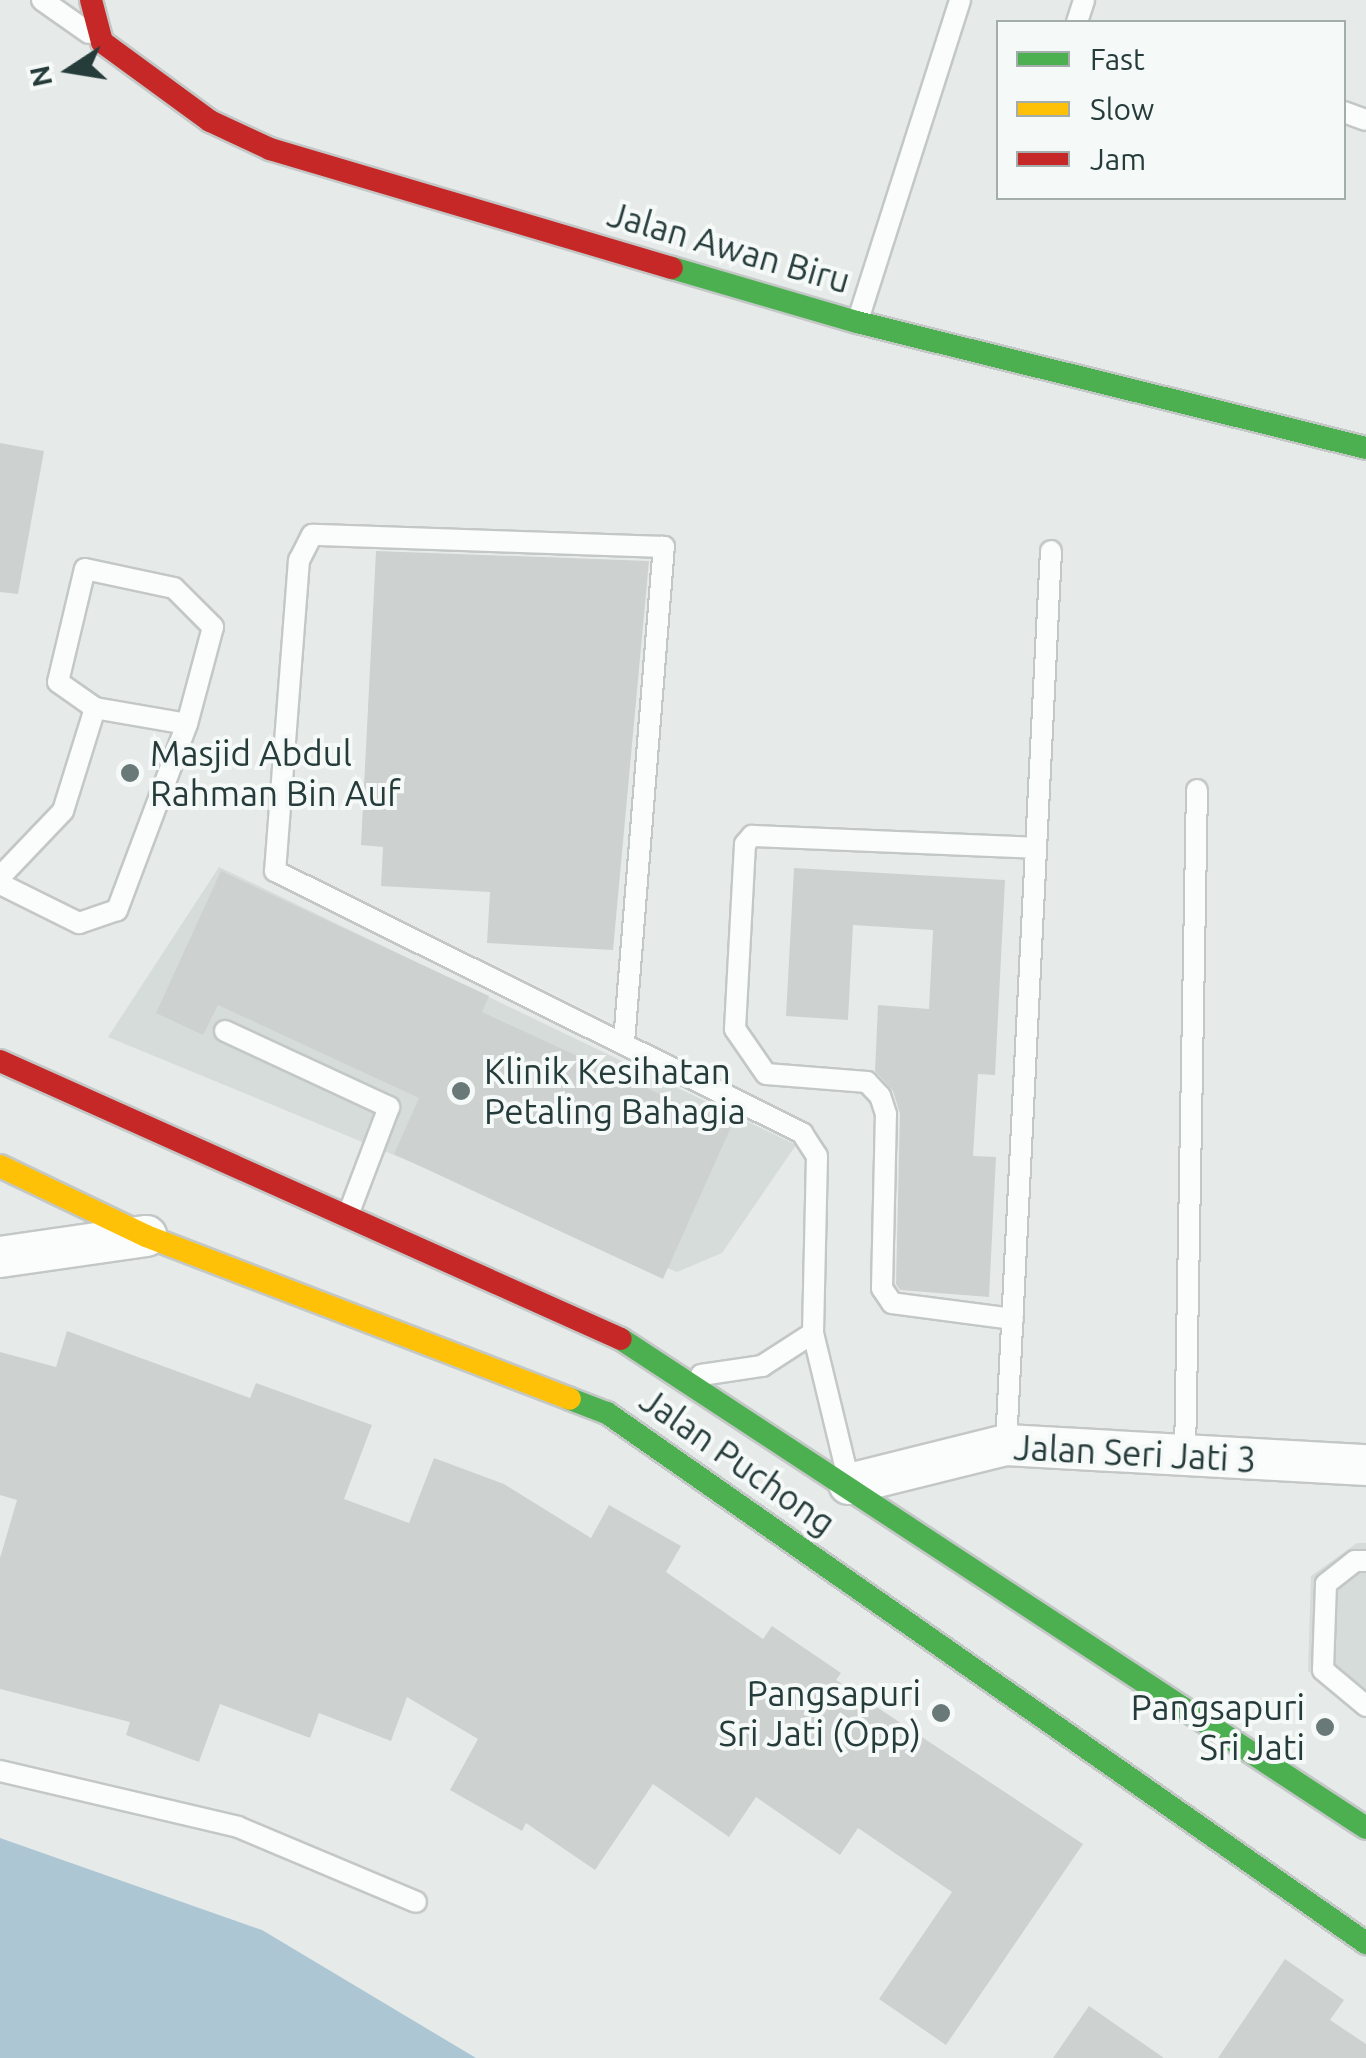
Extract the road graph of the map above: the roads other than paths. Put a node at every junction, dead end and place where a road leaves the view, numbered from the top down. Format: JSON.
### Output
{"nodes":[{"id":1,"x":42,"y":0,"type":"edge"},
{"id":2,"x":91,"y":0,"type":"edge"},
{"id":3,"x":960,"y":0,"type":"edge"},
{"id":4,"x":102,"y":42,"type":"junction"},
{"id":5,"x":857,"y":322,"type":"junction"},
{"id":6,"x":1366,"y":448,"type":"edge"},
{"id":7,"x":1051,"y":551,"type":"dead end"},
{"id":8,"x":95,"y":708,"type":"junction"},
{"id":9,"x":187,"y":724,"type":"junction"},
{"id":10,"x":1197,"y":790,"type":"dead end"},
{"id":11,"x":1036,"y":848,"type":"junction"},
{"id":12,"x":0,"y":880,"type":"edge"},
{"id":13,"x":226,"y":1031,"type":"dead end"},
{"id":14,"x":624,"y":1042,"type":"junction"},
{"id":15,"x":0,"y":1061,"type":"edge"},
{"id":16,"x":0,"y":1166,"type":"edge"},
{"id":17,"x":347,"y":1216,"type":"junction"},
{"id":18,"x":146,"y":1236,"type":"junction"},
{"id":19,"x":0,"y":1257,"type":"edge"},
{"id":20,"x":1012,"y":1319,"type":"junction"},
{"id":21,"x":813,"y":1332,"type":"junction"},
{"id":22,"x":684,"y":1377,"type":"junction"},
{"id":23,"x":1006,"y":1444,"type":"junction"},
{"id":24,"x":1185,"y":1456,"type":"junction"},
{"id":25,"x":1366,"y":1464,"type":"edge"},
{"id":26,"x":849,"y":1484,"type":"junction"},
{"id":27,"x":1366,"y":1562,"type":"edge"},
{"id":28,"x":1366,"y":1706,"type":"edge"},
{"id":29,"x":0,"y":1771,"type":"edge"},
{"id":30,"x":1366,"y":1828,"type":"edge"},
{"id":31,"x":416,"y":1902,"type":"dead end"},
{"id":32,"x":1366,"y":1943,"type":"edge"}],
"edges":[{"from":1,"to":4,"type":"lane","name":"Jalan Awan Biru"},
{"from":2,"to":4,"type":"main road"},
{"from":3,"to":5,"type":"lane"},
{"from":4,"to":5,"type":"main road","name":"Jalan Awan Biru"},
{"from":5,"to":6,"type":"main road","name":"Jalan Awan Biru"},
{"from":7,"to":11,"type":"lane"},
{"from":8,"to":9,"type":"lane"},
{"from":8,"to":9,"type":"lane"},
{"from":8,"to":12,"type":"lane"},
{"from":9,"to":12,"type":"lane"},
{"from":10,"to":24,"type":"lane"},
{"from":11,"to":20,"type":"lane"},
{"from":11,"to":20,"type":"lane"},
{"from":13,"to":17,"type":"lane"},
{"from":14,"to":14,"type":"lane"},
{"from":14,"to":21,"type":"lane"},
{"from":15,"to":17,"type":"main road","name":"Jalan Puchong"},
{"from":16,"to":18,"type":"main road","name":"Jalan Puchong"},
{"from":17,"to":22,"type":"main road","name":"Jalan Puchong"},
{"from":18,"to":19,"type":"street"},
{"from":18,"to":32,"type":"main road","name":"Jalan Puchong"},
{"from":20,"to":23,"type":"lane"},
{"from":21,"to":22,"type":"lane"},
{"from":21,"to":26,"type":"lane"},
{"from":22,"to":26,"type":"main road","name":"Jalan Puchong"},
{"from":23,"to":24,"type":"street","name":"Jalan Seri Jati 3"},
{"from":23,"to":26,"type":"street","name":"Jalan Seri Jati 3"},
{"from":24,"to":25,"type":"street","name":"Jalan Seri Jati 3"},
{"from":26,"to":30,"type":"main road","name":"Jalan Puchong"},
{"from":27,"to":28,"type":"lane"},
{"from":29,"to":31,"type":"lane"}]}
